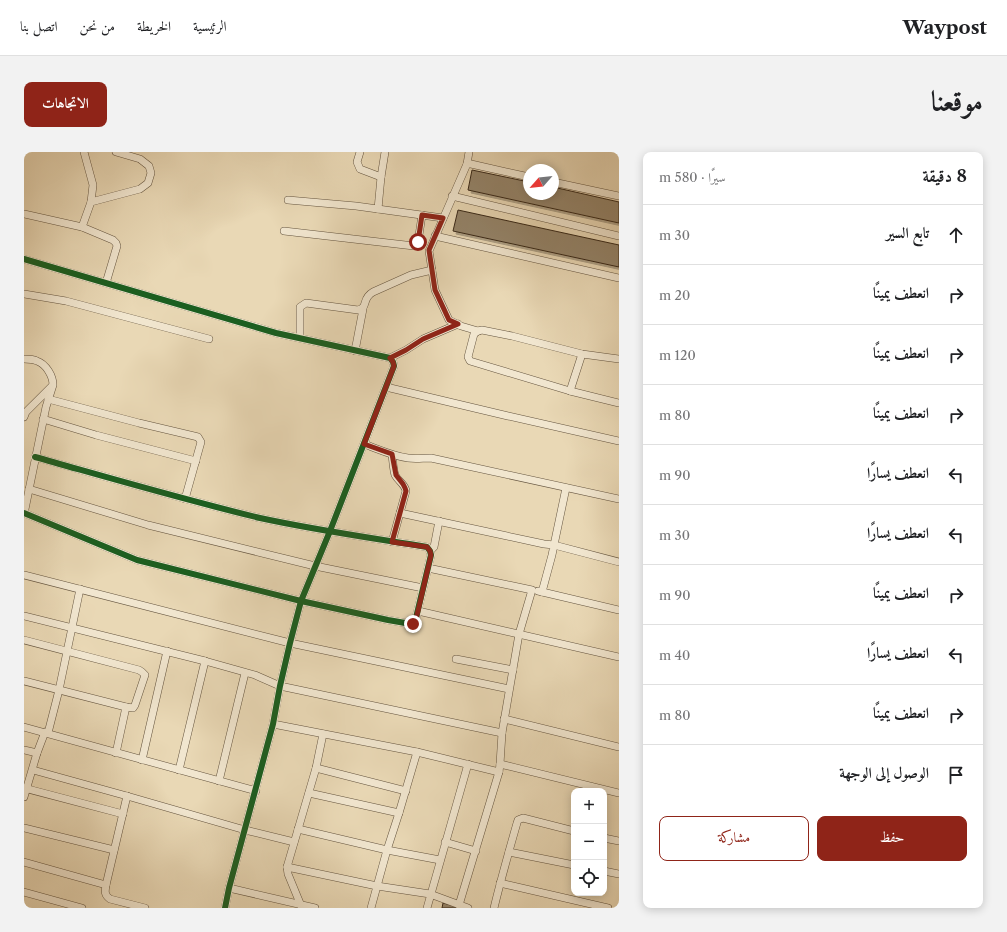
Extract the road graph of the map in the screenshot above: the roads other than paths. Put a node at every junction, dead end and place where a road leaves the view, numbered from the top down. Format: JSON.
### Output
{"nodes":[{"id":1,"x":84,"y":152,"type":"edge"},
{"id":2,"x":116,"y":152,"type":"edge"},
{"id":3,"x":360,"y":152,"type":"edge"},
{"id":4,"x":385,"y":152,"type":"edge"},
{"id":5,"x":469,"y":152,"type":"edge"},
{"id":6,"x":467,"y":164,"type":"junction"},
{"id":7,"x":523,"y":176,"type":"edge"},
{"id":8,"x":381,"y":177,"type":"junction"},
{"id":9,"x":559,"y":183,"type":"edge"},
{"id":10,"x":452,"y":196,"type":"junction"},
{"id":11,"x":619,"y":196,"type":"edge"},
{"id":12,"x":288,"y":200,"type":"dead end"},
{"id":13,"x":90,"y":202,"type":"junction"},
{"id":14,"x":378,"y":209,"type":"junction"},
{"id":15,"x":24,"y":214,"type":"edge"},
{"id":16,"x":422,"y":215,"type":"junction"},
{"id":17,"x":443,"y":218,"type":"junction"},
{"id":18,"x":82,"y":227,"type":"junction"},
{"id":19,"x":284,"y":231,"type":"dead end"},
{"id":20,"x":435,"y":236,"type":"junction"},
{"id":21,"x":619,"y":236,"type":"edge"},
{"id":22,"x":24,"y":259,"type":"edge"},
{"id":23,"x":432,"y":270,"type":"junction"},
{"id":24,"x":619,"y":278,"type":"edge"},
{"id":25,"x":106,"y":283,"type":"junction"},
{"id":26,"x":24,"y":294,"type":"edge"},
{"id":27,"x":362,"y":308,"type":"junction"},
{"id":28,"x":458,"y":324,"type":"junction"},
{"id":29,"x":478,"y":331,"type":"junction"},
{"id":30,"x":300,"y":338,"type":"junction"},
{"id":31,"x":209,"y":339,"type":"dead end"},
{"id":32,"x":356,"y":351,"type":"junction"},
{"id":33,"x":582,"y":354,"type":"junction"},
{"id":34,"x":390,"y":358,"type":"junction"},
{"id":35,"x":24,"y":359,"type":"edge"},
{"id":36,"x":619,"y":359,"type":"edge"},
{"id":37,"x":53,"y":385,"type":"junction"},
{"id":38,"x":386,"y":387,"type":"junction"},
{"id":39,"x":570,"y":391,"type":"junction"},
{"id":40,"x":48,"y":399,"type":"junction"},
{"id":41,"x":619,"y":403,"type":"edge"},
{"id":42,"x":24,"y":417,"type":"edge"},
{"id":43,"x":43,"y":420,"type":"junction"},
{"id":44,"x":619,"y":441,"type":"edge"},
{"id":45,"x":364,"y":444,"type":"junction"},
{"id":46,"x":392,"y":454,"type":"junction"},
{"id":47,"x":35,"y":457,"type":"junction"},
{"id":48,"x":196,"y":461,"type":"junction"},
{"id":49,"x":566,"y":488,"type":"junction"},
{"id":50,"x":28,"y":489,"type":"junction"},
{"id":51,"x":185,"y":498,"type":"junction"},
{"id":52,"x":619,"y":499,"type":"edge"},
{"id":53,"x":24,"y":513,"type":"edge"},
{"id":54,"x":400,"y":513,"type":"junction"},
{"id":55,"x":440,"y":521,"type":"junction"},
{"id":56,"x":330,"y":531,"type":"junction"},
{"id":57,"x":392,"y":542,"type":"junction"},
{"id":58,"x":554,"y":545,"type":"junction"},
{"id":59,"x":430,"y":551,"type":"junction"},
{"id":60,"x":619,"y":562,"type":"edge"},
{"id":61,"x":315,"y":566,"type":"junction"},
{"id":62,"x":428,"y":568,"type":"junction"},
{"id":63,"x":24,"y":575,"type":"edge"},
{"id":64,"x":423,"y":588,"type":"junction"},
{"id":65,"x":80,"y":589,"type":"junction"},
{"id":66,"x":532,"y":590,"type":"junction"},
{"id":67,"x":542,"y":592,"type":"junction"},
{"id":68,"x":301,"y":601,"type":"junction"},
{"id":69,"x":619,"y":610,"type":"edge"},
{"id":70,"x":418,"y":611,"type":"junction"},
{"id":71,"x":24,"y":616,"type":"edge"},
{"id":72,"x":72,"y":627,"type":"junction"},
{"id":73,"x":519,"y":634,"type":"junction"},
{"id":74,"x":24,"y":640,"type":"edge"},
{"id":75,"x":290,"y":643,"type":"junction"},
{"id":76,"x":66,"y":652,"type":"junction"},
{"id":77,"x":167,"y":652,"type":"junction"},
{"id":78,"x":619,"y":657,"type":"edge"},
{"id":79,"x":456,"y":659,"type":"dead end"},
{"id":80,"x":204,"y":661,"type":"junction"},
{"id":81,"x":513,"y":670,"type":"junction"},
{"id":82,"x":245,"y":673,"type":"junction"},
{"id":83,"x":24,"y":681,"type":"edge"},
{"id":84,"x":280,"y":686,"type":"junction"},
{"id":85,"x":509,"y":689,"type":"junction"},
{"id":86,"x":59,"y":690,"type":"junction"},
{"id":87,"x":126,"y":707,"type":"junction"},
{"id":88,"x":504,"y":719,"type":"junction"},
{"id":89,"x":273,"y":724,"type":"junction"},
{"id":90,"x":24,"y":727,"type":"edge"},
{"id":91,"x":46,"y":733,"type":"junction"},
{"id":92,"x":502,"y":733,"type":"junction"},
{"id":93,"x":323,"y":734,"type":"junction"},
{"id":94,"x":619,"y":747,"type":"edge"},
{"id":95,"x":24,"y":750,"type":"edge"},
{"id":96,"x":116,"y":752,"type":"junction"},
{"id":97,"x":417,"y":752,"type":"junction"},
{"id":98,"x":37,"y":754,"type":"junction"},
{"id":99,"x":142,"y":760,"type":"junction"},
{"id":100,"x":468,"y":764,"type":"junction"},
{"id":101,"x":316,"y":768,"type":"junction"},
{"id":102,"x":499,"y":768,"type":"junction"},
{"id":103,"x":33,"y":770,"type":"junction"},
{"id":104,"x":179,"y":770,"type":"junction"},
{"id":105,"x":219,"y":781,"type":"junction"},
{"id":106,"x":25,"y":788,"type":"edge"},
{"id":107,"x":256,"y":791,"type":"junction"},
{"id":108,"x":406,"y":791,"type":"junction"},
{"id":109,"x":309,"y":793,"type":"junction"},
{"id":110,"x":619,"y":793,"type":"edge"},
{"id":111,"x":127,"y":796,"type":"junction"},
{"id":112,"x":24,"y":797,"type":"edge"},
{"id":113,"x":400,"y":813,"type":"junction"},
{"id":114,"x":123,"y":814,"type":"junction"},
{"id":115,"x":24,"y":828,"type":"edge"},
{"id":116,"x":298,"y":829,"type":"junction"},
{"id":117,"x":244,"y":830,"type":"junction"},
{"id":118,"x":571,"y":830,"type":"edge"},
{"id":119,"x":607,"y":839,"type":"edge"},
{"id":120,"x":619,"y":841,"type":"edge"},
{"id":121,"x":294,"y":842,"type":"junction"},
{"id":122,"x":445,"y":842,"type":"junction"},
{"id":123,"x":114,"y":850,"type":"junction"},
{"id":124,"x":387,"y":850,"type":"junction"},
{"id":125,"x":476,"y":851,"type":"junction"},
{"id":126,"x":509,"y":852,"type":"junction"},
{"id":127,"x":440,"y":860,"type":"junction"},
{"id":128,"x":24,"y":862,"type":"edge"},
{"id":129,"x":571,"y":864,"type":"edge"},
{"id":130,"x":287,"y":867,"type":"junction"},
{"id":131,"x":607,"y":872,"type":"edge"},
{"id":132,"x":619,"y":874,"type":"edge"},
{"id":133,"x":500,"y":883,"type":"junction"},
{"id":134,"x":106,"y":885,"type":"junction"},
{"id":135,"x":377,"y":886,"type":"junction"},
{"id":136,"x":229,"y":888,"type":"junction"},
{"id":137,"x":24,"y":892,"type":"edge"},
{"id":138,"x":430,"y":894,"type":"junction"},
{"id":139,"x":459,"y":905,"type":"junction"},
{"id":140,"x":301,"y":906,"type":"edge"},
{"id":141,"x":82,"y":908,"type":"edge"},
{"id":142,"x":145,"y":908,"type":"edge"},
{"id":143,"x":225,"y":908,"type":"edge"},
{"id":144,"x":315,"y":908,"type":"edge"},
{"id":145,"x":371,"y":908,"type":"edge"},
{"id":146,"x":427,"y":908,"type":"edge"},
{"id":147,"x":468,"y":908,"type":"edge"},
{"id":148,"x":494,"y":908,"type":"edge"},
{"id":149,"x":608,"y":908,"type":"edge"}],
"edges":[{"from":1,"to":13,"type":"street"},
{"from":2,"to":13,"type":"street"},
{"from":3,"to":8,"type":"street"},
{"from":4,"to":8,"type":"street"},
{"from":5,"to":6,"type":"street"},
{"from":6,"to":7,"type":"street"},
{"from":6,"to":10,"type":"street"},
{"from":8,"to":14,"type":"street"},
{"from":9,"to":11,"type":"street"},
{"from":10,"to":17,"type":"street"},
{"from":10,"to":21,"type":"street"},
{"from":12,"to":14,"type":"street"},
{"from":13,"to":18,"type":"street"},
{"from":14,"to":16,"type":"street"},
{"from":15,"to":18,"type":"street"},
{"from":16,"to":17,"type":"street"},
{"from":16,"to":19,"type":"street"},
{"from":17,"to":20,"type":"street"},
{"from":18,"to":25,"type":"street"},
{"from":20,"to":23,"type":"street"},
{"from":20,"to":24,"type":"street"},
{"from":22,"to":25,"type":"street"},
{"from":23,"to":27,"type":"street"},
{"from":23,"to":28,"type":"street"},
{"from":25,"to":30,"type":"street"},
{"from":26,"to":31,"type":"street"},
{"from":27,"to":30,"type":"street"},
{"from":27,"to":32,"type":"street"},
{"from":28,"to":29,"type":"street"},
{"from":28,"to":34,"type":"street"},
{"from":29,"to":33,"type":"street"},
{"from":29,"to":39,"type":"street"},
{"from":30,"to":32,"type":"street"},
{"from":32,"to":34,"type":"street"},
{"from":33,"to":36,"type":"street"},
{"from":33,"to":39,"type":"street"},
{"from":34,"to":38,"type":"street"},
{"from":35,"to":37,"type":"street"},
{"from":37,"to":40,"type":"street"},
{"from":37,"to":42,"type":"street"},
{"from":38,"to":44,"type":"street"},
{"from":38,"to":45,"type":"street"},
{"from":39,"to":41,"type":"street"},
{"from":40,"to":43,"type":"street"},
{"from":40,"to":48,"type":"street"},
{"from":43,"to":47,"type":"street"},
{"from":43,"to":48,"type":"street"},
{"from":45,"to":46,"type":"street"},
{"from":45,"to":56,"type":"street"},
{"from":46,"to":49,"type":"street"},
{"from":46,"to":54,"type":"street"},
{"from":47,"to":50,"type":"street"},
{"from":47,"to":51,"type":"street"},
{"from":48,"to":51,"type":"street"},
{"from":49,"to":52,"type":"street"},
{"from":49,"to":58,"type":"street"},
{"from":50,"to":53,"type":"street"},
{"from":50,"to":61,"type":"street"},
{"from":51,"to":56,"type":"street"},
{"from":53,"to":68,"type":"street"},
{"from":54,"to":55,"type":"street"},
{"from":54,"to":57,"type":"street"},
{"from":55,"to":58,"type":"street"},
{"from":55,"to":59,"type":"street"},
{"from":56,"to":57,"type":"street"},
{"from":56,"to":61,"type":"street"},
{"from":57,"to":59,"type":"street"},
{"from":58,"to":60,"type":"street"},
{"from":58,"to":67,"type":"street"},
{"from":59,"to":62,"type":"street"},
{"from":61,"to":64,"type":"street"},
{"from":61,"to":68,"type":"street"},
{"from":62,"to":64,"type":"street"},
{"from":62,"to":66,"type":"street"},
{"from":63,"to":65,"type":"street"},
{"from":64,"to":70,"type":"street"},
{"from":65,"to":72,"type":"street"},
{"from":65,"to":75,"type":"street"},
{"from":66,"to":67,"type":"street"},
{"from":66,"to":73,"type":"street"},
{"from":67,"to":69,"type":"street"},
{"from":68,"to":70,"type":"street"},
{"from":68,"to":75,"type":"street"},
{"from":70,"to":73,"type":"street"},
{"from":71,"to":72,"type":"street"},
{"from":72,"to":76,"type":"street"},
{"from":72,"to":77,"type":"street"},
{"from":73,"to":78,"type":"street"},
{"from":73,"to":81,"type":"street"},
{"from":74,"to":76,"type":"street"},
{"from":75,"to":84,"type":"street"},
{"from":75,"to":85,"type":"street"},
{"from":76,"to":86,"type":"street"},
{"from":76,"to":87,"type":"street"},
{"from":77,"to":80,"type":"street"},
{"from":77,"to":99,"type":"street"},
{"from":79,"to":81,"type":"street"},
{"from":80,"to":82,"type":"street"},
{"from":80,"to":104,"type":"street"},
{"from":81,"to":85,"type":"street"},
{"from":82,"to":84,"type":"street"},
{"from":82,"to":105,"type":"street"},
{"from":83,"to":86,"type":"street"},
{"from":84,"to":89,"type":"street"},
{"from":84,"to":92,"type":"street"},
{"from":85,"to":88,"type":"street"},
{"from":86,"to":87,"type":"street"},
{"from":86,"to":91,"type":"street"},
{"from":87,"to":96,"type":"street"},
{"from":88,"to":92,"type":"street"},
{"from":88,"to":94,"type":"street"},
{"from":89,"to":93,"type":"street"},
{"from":89,"to":107,"type":"street"},
{"from":90,"to":91,"type":"street"},
{"from":91,"to":96,"type":"street"},
{"from":91,"to":98,"type":"street"},
{"from":92,"to":102,"type":"street"},
{"from":93,"to":97,"type":"street"},
{"from":93,"to":101,"type":"street"},
{"from":95,"to":98,"type":"street"},
{"from":96,"to":99,"type":"street"},
{"from":97,"to":100,"type":"street"},
{"from":97,"to":108,"type":"street"},
{"from":98,"to":103,"type":"street"},
{"from":99,"to":104,"type":"street"},
{"from":100,"to":102,"type":"street"},
{"from":100,"to":122,"type":"street"},
{"from":101,"to":108,"type":"street"},
{"from":101,"to":109,"type":"street"},
{"from":102,"to":110,"type":"street"},
{"from":102,"to":125,"type":"street"},
{"from":103,"to":106,"type":"street"},
{"from":103,"to":111,"type":"street"},
{"from":104,"to":105,"type":"street"},
{"from":105,"to":107,"type":"street"},
{"from":106,"to":112,"type":"street"},
{"from":106,"to":114,"type":"street"},
{"from":107,"to":117,"type":"street"},
{"from":108,"to":113,"type":"street"},
{"from":109,"to":113,"type":"street"},
{"from":109,"to":116,"type":"street"},
{"from":111,"to":114,"type":"street"},
{"from":111,"to":117,"type":"street"},
{"from":113,"to":124,"type":"street"},
{"from":114,"to":123,"type":"street"},
{"from":115,"to":123,"type":"street"},
{"from":116,"to":121,"type":"street"},
{"from":116,"to":124,"type":"street"},
{"from":117,"to":121,"type":"street"},
{"from":117,"to":136,"type":"street"},
{"from":118,"to":126,"type":"street"},
{"from":119,"to":120,"type":"street"},
{"from":121,"to":130,"type":"street"},
{"from":122,"to":125,"type":"street"},
{"from":122,"to":127,"type":"street"},
{"from":123,"to":134,"type":"street"},
{"from":124,"to":127,"type":"street"},
{"from":124,"to":135,"type":"street"},
{"from":125,"to":139,"type":"street"},
{"from":126,"to":129,"type":"street"},
{"from":126,"to":133,"type":"street"},
{"from":127,"to":138,"type":"street"},
{"from":128,"to":134,"type":"street"},
{"from":130,"to":135,"type":"street"},
{"from":130,"to":140,"type":"street"},
{"from":131,"to":132,"type":"street"},
{"from":133,"to":148,"type":"street"},
{"from":133,"to":149,"type":"street"},
{"from":134,"to":142,"type":"street"},
{"from":135,"to":138,"type":"street"},
{"from":135,"to":145,"type":"street"},
{"from":136,"to":140,"type":"street"},
{"from":136,"to":143,"type":"street"},
{"from":137,"to":141,"type":"street"},
{"from":138,"to":139,"type":"street"},
{"from":138,"to":146,"type":"street"},
{"from":139,"to":147,"type":"street"},
{"from":140,"to":144,"type":"street"}]}
